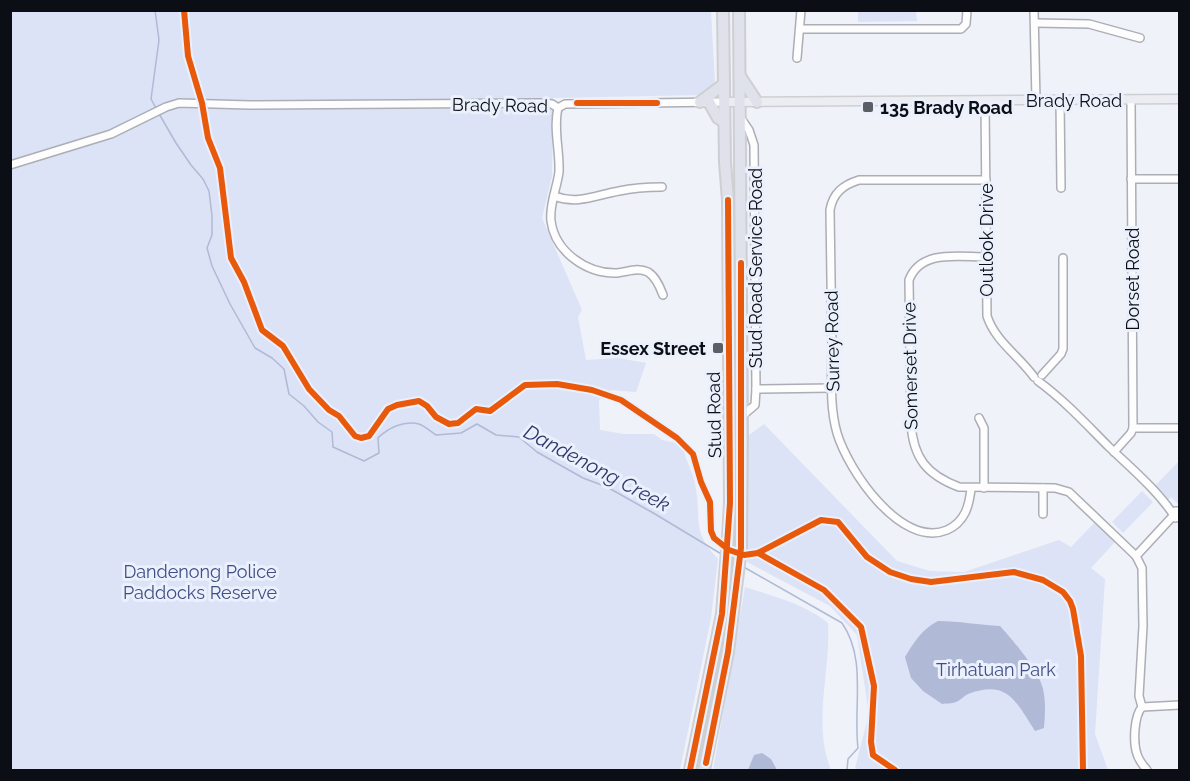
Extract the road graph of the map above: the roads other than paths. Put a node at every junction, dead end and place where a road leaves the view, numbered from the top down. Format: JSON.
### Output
{"nodes":[{"id":1,"x":723,"y":10,"type":"edge"},
{"id":2,"x":739,"y":10,"type":"edge"},
{"id":3,"x":801,"y":10,"type":"edge"},
{"id":4,"x":967,"y":10,"type":"edge"},
{"id":5,"x":1034,"y":10,"type":"edge"},
{"id":6,"x":1035,"y":23,"type":"junction"},
{"id":7,"x":800,"y":29,"type":"junction"},
{"id":8,"x":1140,"y":38,"type":"dead end"},
{"id":9,"x":797,"y":58,"type":"dead end"},
{"id":10,"x":740,"y":76,"type":"junction"},
{"id":11,"x":724,"y":84,"type":"junction"},
{"id":12,"x":1179,"y":99,"type":"edge"},
{"id":13,"x":1036,"y":100,"type":"junction"},
{"id":14,"x":1060,"y":100,"type":"junction"},
{"id":15,"x":1131,"y":100,"type":"junction"},
{"id":16,"x":985,"y":101,"type":"junction"},
{"id":17,"x":704,"y":102,"type":"junction"},
{"id":18,"x":724,"y":102,"type":"junction"},
{"id":19,"x":740,"y":102,"type":"junction"},
{"id":20,"x":760,"y":102,"type":"junction"},
{"id":21,"x":558,"y":108,"type":"junction"},
{"id":22,"x":740,"y":117,"type":"junction"},
{"id":23,"x":724,"y":122,"type":"junction"},
{"id":24,"x":10,"y":165,"type":"edge"},
{"id":25,"x":1131,"y":179,"type":"junction"},
{"id":26,"x":1179,"y":179,"type":"edge"},
{"id":27,"x":986,"y":180,"type":"junction"},
{"id":28,"x":662,"y":187,"type":"dead end"},
{"id":29,"x":1060,"y":188,"type":"dead end"},
{"id":30,"x":555,"y":196,"type":"junction"},
{"id":31,"x":986,"y":257,"type":"junction"},
{"id":32,"x":1063,"y":258,"type":"dead end"},
{"id":33,"x":663,"y":295,"type":"dead end"},
{"id":34,"x":1039,"y":376,"type":"junction"},
{"id":35,"x":832,"y":388,"type":"junction"},
{"id":36,"x":756,"y":389,"type":"junction"},
{"id":37,"x":742,"y":416,"type":"junction"},
{"id":38,"x":979,"y":418,"type":"dead end"},
{"id":39,"x":1132,"y":428,"type":"junction"},
{"id":40,"x":1179,"y":428,"type":"edge"},
{"id":41,"x":1114,"y":452,"type":"junction"},
{"id":42,"x":984,"y":488,"type":"junction"},
{"id":43,"x":1043,"y":488,"type":"junction"},
{"id":44,"x":971,"y":489,"type":"junction"},
{"id":45,"x":1043,"y":514,"type":"dead end"},
{"id":46,"x":1177,"y":516,"type":"edge"},
{"id":47,"x":1136,"y":556,"type":"junction"},
{"id":48,"x":1179,"y":705,"type":"edge"},
{"id":49,"x":1142,"y":707,"type":"junction"},
{"id":50,"x":690,"y":771,"type":"edge"},
{"id":51,"x":704,"y":771,"type":"edge"},
{"id":52,"x":1148,"y":771,"type":"edge"}],
"edges":[{"from":1,"to":11,"type":"highway","name":"Stud Road"},
{"from":2,"to":10,"type":"highway","name":"Stud Road"},
{"from":3,"to":7,"type":"street"},
{"from":4,"to":7,"type":"street"},
{"from":5,"to":6,"type":"street"},
{"from":6,"to":8,"type":"street"},
{"from":6,"to":13,"type":"street"},
{"from":7,"to":9,"type":"street"},
{"from":10,"to":19,"type":"highway","name":"Stud Road"},
{"from":10,"to":20,"type":"highway"},
{"from":11,"to":17,"type":"highway"},
{"from":11,"to":18,"type":"highway","name":"Stud Road"},
{"from":12,"to":15,"type":"main road","name":"Brady Road"},
{"from":13,"to":14,"type":"main road","name":"Brady Road"},
{"from":13,"to":16,"type":"main road","name":"Brady Road"},
{"from":14,"to":15,"type":"main road","name":"Brady Road"},
{"from":14,"to":29,"type":"street"},
{"from":15,"to":25,"type":"street","name":"Dorset Road"},
{"from":16,"to":20,"type":"main road","name":"Brady Road"},
{"from":16,"to":27,"type":"street","name":"Outlook Drive"},
{"from":17,"to":18,"type":"street","name":"Brady Road"},
{"from":17,"to":21,"type":"street","name":"Brady Road"},
{"from":17,"to":23,"type":"highway"},
{"from":18,"to":19,"type":"main road","name":"Brady Road"},
{"from":18,"to":23,"type":"highway","name":"Stud Road"},
{"from":19,"to":20,"type":"main road","name":"Brady Road"},
{"from":19,"to":22,"type":"highway","name":"Stud Road"},
{"from":20,"to":22,"type":"highway"},
{"from":21,"to":24,"type":"street","name":"Brady Road"},
{"from":21,"to":30,"type":"street"},
{"from":22,"to":36,"type":"street","name":"Stud Road Service Road"},
{"from":22,"to":37,"type":"highway","name":"Stud Road"},
{"from":23,"to":50,"type":"highway","name":"Stud Road"},
{"from":25,"to":26,"type":"street"},
{"from":25,"to":39,"type":"street","name":"Dorset Road"},
{"from":27,"to":31,"type":"street","name":"Outlook Drive"},
{"from":27,"to":35,"type":"street","name":"Surrey Road"},
{"from":28,"to":30,"type":"street"},
{"from":30,"to":33,"type":"street"},
{"from":31,"to":34,"type":"street","name":"Outlook Drive"},
{"from":31,"to":44,"type":"street","name":"Somerset Drive"},
{"from":32,"to":34,"type":"street"},
{"from":34,"to":41,"type":"street","name":"Outlook Drive"},
{"from":35,"to":36,"type":"street"},
{"from":35,"to":44,"type":"street","name":"Surrey Road"},
{"from":36,"to":37,"type":"street","name":"Stud Road Service Road"},
{"from":37,"to":51,"type":"highway","name":"Stud Road"},
{"from":38,"to":42,"type":"street"},
{"from":39,"to":40,"type":"street"},
{"from":39,"to":41,"type":"street"},
{"from":41,"to":46,"type":"street","name":"Outlook Drive"},
{"from":42,"to":43,"type":"street","name":"Somerset Drive"},
{"from":42,"to":44,"type":"street","name":"Somerset Drive"},
{"from":43,"to":45,"type":"street"},
{"from":43,"to":47,"type":"street","name":"Somerset Drive"},
{"from":46,"to":47,"type":"street"},
{"from":47,"to":49,"type":"street"},
{"from":48,"to":49,"type":"street"},
{"from":49,"to":52,"type":"street"}]}
